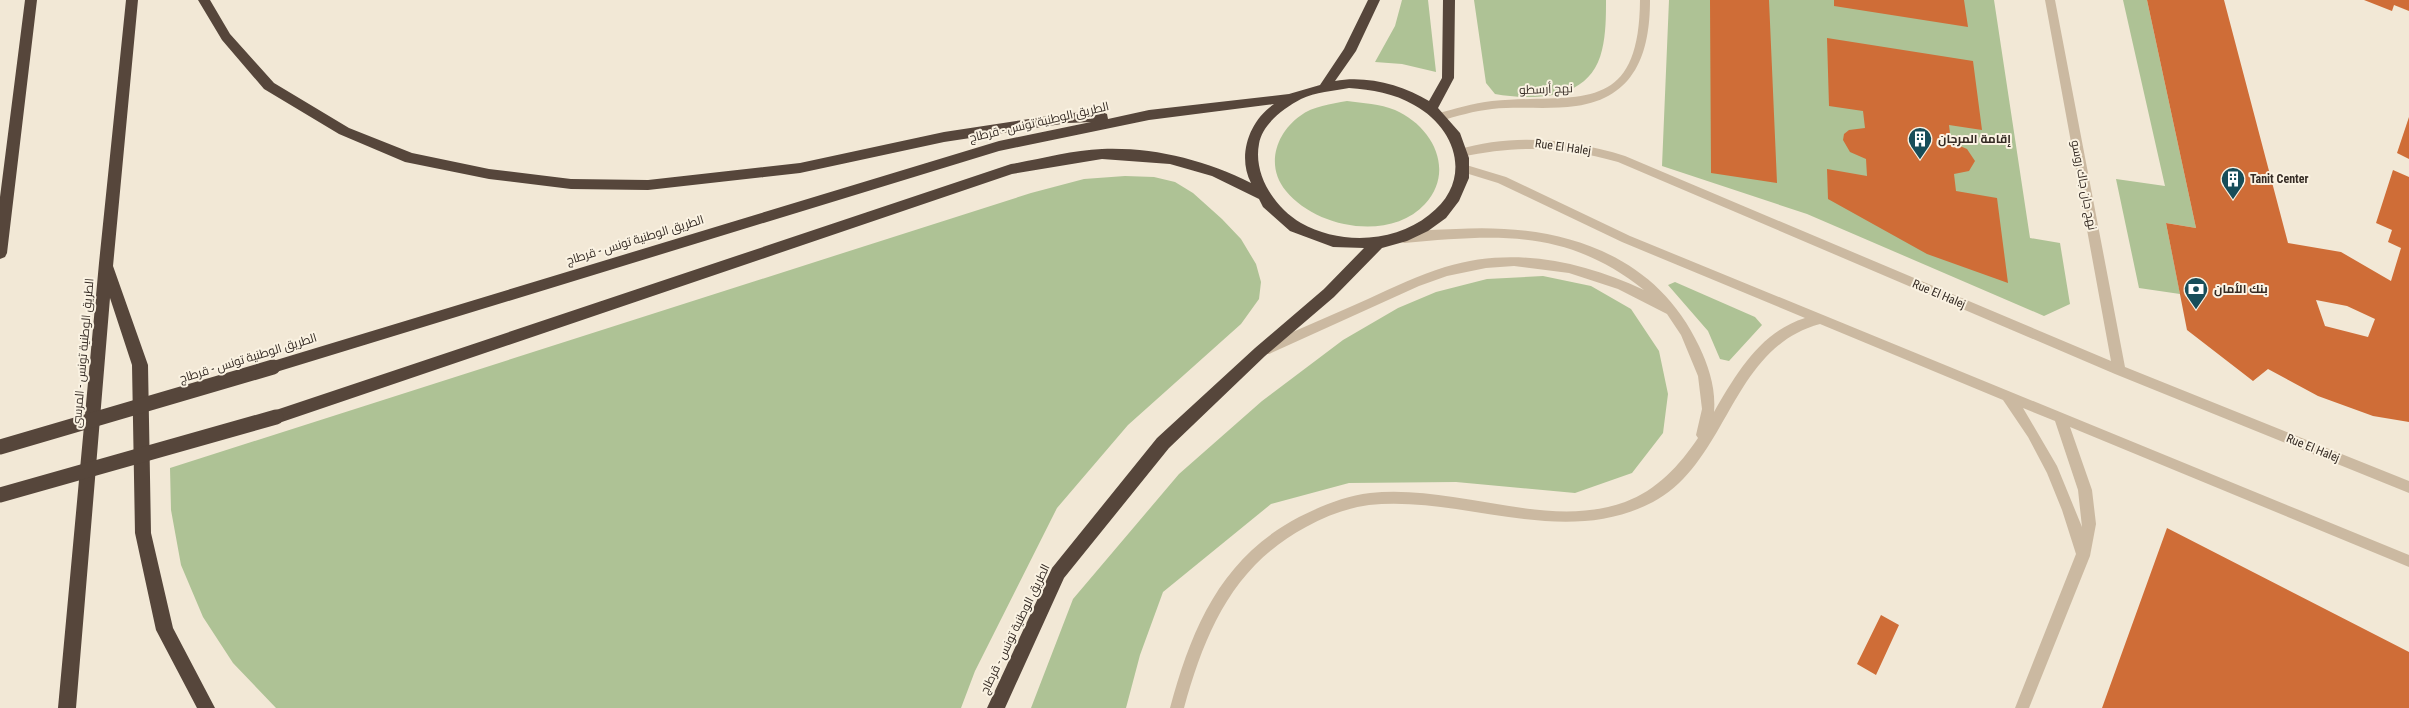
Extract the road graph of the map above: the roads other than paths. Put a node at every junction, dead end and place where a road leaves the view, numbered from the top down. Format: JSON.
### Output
{"nodes":[{"id":1,"x":31,"y":0,"type":"edge"},
{"id":2,"x":132,"y":0,"type":"edge"},
{"id":3,"x":204,"y":0,"type":"edge"},
{"id":4,"x":1374,"y":0,"type":"edge"},
{"id":5,"x":1450,"y":0,"type":"edge"},
{"id":6,"x":1645,"y":0,"type":"edge"},
{"id":7,"x":2050,"y":0,"type":"edge"},
{"id":8,"x":1326,"y":85,"type":"junction"},
{"id":9,"x":1287,"y":98,"type":"junction"},
{"id":10,"x":1435,"y":113,"type":"junction"},
{"id":11,"x":1148,"y":115,"type":"junction"},
{"id":12,"x":1461,"y":153,"type":"junction"},
{"id":13,"x":1463,"y":168,"type":"junction"},
{"id":14,"x":1260,"y":194,"type":"junction"},
{"id":15,"x":1404,"y":238,"type":"junction"},
{"id":16,"x":1378,"y":243,"type":"junction"},
{"id":17,"x":0,"y":253,"type":"edge"},
{"id":18,"x":106,"y":263,"type":"junction"},
{"id":19,"x":1672,"y":311,"type":"junction"},
{"id":20,"x":1821,"y":319,"type":"junction"},
{"id":21,"x":1260,"y":352,"type":"junction"},
{"id":22,"x":2119,"y":370,"type":"junction"},
{"id":23,"x":2008,"y":396,"type":"junction"},
{"id":24,"x":2060,"y":418,"type":"junction"},
{"id":25,"x":1702,"y":442,"type":"junction"},
{"id":26,"x":0,"y":448,"type":"edge"},
{"id":27,"x":2409,"y":487,"type":"edge"},
{"id":28,"x":0,"y":495,"type":"edge"},
{"id":29,"x":2083,"y":556,"type":"junction"},
{"id":30,"x":2409,"y":561,"type":"edge"},
{"id":31,"x":67,"y":708,"type":"edge"},
{"id":32,"x":206,"y":708,"type":"edge"},
{"id":33,"x":996,"y":708,"type":"edge"},
{"id":34,"x":1177,"y":708,"type":"edge"},
{"id":35,"x":2022,"y":708,"type":"edge"}],
"edges":[{"from":1,"to":17,"type":"highway"},
{"from":2,"to":18,"type":"highway","name":"الطريق الوطنية تونس - المرسى"},
{"from":3,"to":11,"type":"highway"},
{"from":4,"to":8,"type":"highway"},
{"from":5,"to":10,"type":"highway"},
{"from":6,"to":10,"type":"street","name":"نهج أرسطو"},
{"from":7,"to":22,"type":"street","name":"نهج جان جاك روسو"},
{"from":8,"to":9,"type":"highway","name":"الطريق الوطنية تونس - قرطاج"},
{"from":8,"to":10,"type":"highway","name":"الطريق الوطنية تونس - قرطاج"},
{"from":9,"to":11,"type":"highway","name":"الطريق الوطنية تونس - قرطاج"},
{"from":9,"to":14,"type":"highway","name":"الطريق الوطنية تونس - قرطاج"},
{"from":10,"to":12,"type":"highway","name":"الطريق الوطنية تونس - قرطاج"},
{"from":11,"to":26,"type":"highway","name":"الطريق الوطنية تونس - قرطاج","bridge":true},
{"from":12,"to":13,"type":"highway","name":"الطريق الوطنية تونس - قرطاج"},
{"from":12,"to":22,"type":"street","name":"Rue El Halej"},
{"from":13,"to":15,"type":"highway","name":"الطريق الوطنية تونس - قرطاج"},
{"from":13,"to":20,"type":"street"},
{"from":14,"to":16,"type":"highway","name":"الطريق الوطنية تونس - قرطاج"},
{"from":14,"to":28,"type":"highway","bridge":true},
{"from":15,"to":16,"type":"highway","name":"الطريق الوطنية تونس - قرطاج"},
{"from":15,"to":19,"type":"street"},
{"from":16,"to":21,"type":"highway","name":"الطريق الوطنية تونس - قرطاج"},
{"from":18,"to":31,"type":"highway","name":"الطريق الوطنية تونس - المرسى"},
{"from":18,"to":32,"type":"highway"},
{"from":19,"to":21,"type":"street"},
{"from":19,"to":25,"type":"street"},
{"from":20,"to":23,"type":"street"},
{"from":20,"to":25,"type":"street"},
{"from":21,"to":33,"type":"highway","name":"الطريق الوطنية تونس - قرطاج"},
{"from":22,"to":27,"type":"street","name":"Rue El Halej"},
{"from":23,"to":24,"type":"street"},
{"from":23,"to":29,"type":"street"},
{"from":24,"to":29,"type":"street"},
{"from":24,"to":30,"type":"street"},
{"from":25,"to":34,"type":"street"},
{"from":29,"to":35,"type":"street"}]}
